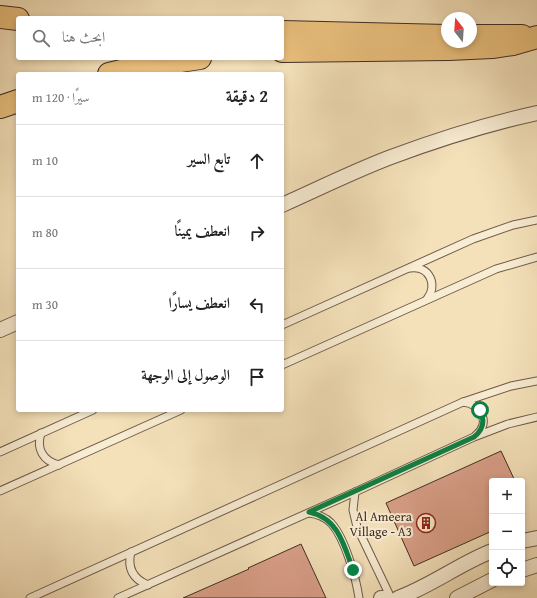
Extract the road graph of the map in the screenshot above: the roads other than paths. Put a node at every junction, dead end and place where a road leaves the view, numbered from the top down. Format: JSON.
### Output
{"nodes":[{"id":1,"x":0,"y":17,"type":"edge"},
{"id":2,"x":16,"y":19,"type":"edge"},
{"id":3,"x":284,"y":32,"type":"edge"},
{"id":4,"x":441,"y":36,"type":"edge"},
{"id":5,"x":477,"y":36,"type":"edge"},
{"id":6,"x":537,"y":37,"type":"edge"},
{"id":7,"x":284,"y":51,"type":"edge"},
{"id":8,"x":186,"y":60,"type":"edge"},
{"id":9,"x":119,"y":72,"type":"edge"},
{"id":10,"x":16,"y":102,"type":"edge"},
{"id":11,"x":0,"y":107,"type":"edge"},
{"id":12,"x":537,"y":113,"type":"edge"},
{"id":13,"x":284,"y":204,"type":"edge"},
{"id":14,"x":537,"y":220,"type":"edge"},
{"id":15,"x":537,"y":257,"type":"edge"},
{"id":16,"x":408,"y":268,"type":"junction"},
{"id":17,"x":426,"y":300,"type":"junction"},
{"id":18,"x":16,"y":323,"type":"edge"},
{"id":19,"x":284,"y":323,"type":"edge"},
{"id":20,"x":0,"y":330,"type":"edge"},
{"id":21,"x":284,"y":364,"type":"edge"},
{"id":22,"x":537,"y":381,"type":"edge"},
{"id":23,"x":463,"y":402,"type":"junction"},
{"id":24,"x":88,"y":412,"type":"edge"},
{"id":25,"x":177,"y":412,"type":"edge"},
{"id":26,"x":537,"y":417,"type":"edge"},
{"id":27,"x":41,"y":433,"type":"junction"},
{"id":28,"x":474,"y":437,"type":"junction"},
{"id":29,"x":0,"y":452,"type":"edge"},
{"id":30,"x":59,"y":465,"type":"junction"},
{"id":31,"x":0,"y":491,"type":"edge"},
{"id":32,"x":355,"y":492,"type":"junction"},
{"id":33,"x":309,"y":512,"type":"junction"},
{"id":34,"x":537,"y":538,"type":"edge"},
{"id":35,"x":525,"y":540,"type":"edge"},
{"id":36,"x":131,"y":552,"type":"junction"},
{"id":37,"x":489,"y":552,"type":"edge"},
{"id":38,"x":537,"y":565,"type":"edge"},
{"id":39,"x":525,"y":569,"type":"edge"},
{"id":40,"x":489,"y":582,"type":"edge"},
{"id":41,"x":148,"y":585,"type":"junction"},
{"id":42,"x":30,"y":598,"type":"edge"},
{"id":43,"x":118,"y":598,"type":"edge"},
{"id":44,"x":359,"y":598,"type":"edge"},
{"id":45,"x":382,"y":598,"type":"edge"},
{"id":46,"x":385,"y":598,"type":"edge"},
{"id":47,"x":391,"y":598,"type":"edge"},
{"id":48,"x":398,"y":598,"type":"edge"},
{"id":49,"x":457,"y":598,"type":"edge"}],
"edges":[{"from":1,"to":2,"type":"main road"},
{"from":3,"to":4,"type":"main road"},
{"from":5,"to":6,"type":"main road"},
{"from":6,"to":7,"type":"main road"},
{"from":8,"to":9,"type":"main road"},
{"from":10,"to":11,"type":"main road"},
{"from":12,"to":13,"type":"street"},
{"from":14,"to":16,"type":"lane"},
{"from":15,"to":17,"type":"lane"},
{"from":16,"to":17,"type":"lane"},
{"from":16,"to":19,"type":"lane"},
{"from":17,"to":21,"type":"lane"},
{"from":18,"to":20,"type":"street"},
{"from":22,"to":23,"type":"lane"},
{"from":23,"to":28,"type":"lane"},
{"from":23,"to":36,"type":"lane"},
{"from":24,"to":27,"type":"lane"},
{"from":25,"to":30,"type":"lane"},
{"from":26,"to":28,"type":"lane"},
{"from":27,"to":29,"type":"lane"},
{"from":27,"to":30,"type":"lane"},
{"from":28,"to":32,"type":"lane"},
{"from":30,"to":31,"type":"lane"},
{"from":32,"to":33,"type":"lane"},
{"from":32,"to":47,"type":"lane"},
{"from":33,"to":41,"type":"lane"},
{"from":33,"to":44,"type":"lane"},
{"from":34,"to":35,"type":"street"},
{"from":36,"to":41,"type":"lane"},
{"from":36,"to":42,"type":"lane"},
{"from":37,"to":48,"type":"street"},
{"from":38,"to":39,"type":"street"},
{"from":40,"to":49,"type":"street"},
{"from":41,"to":43,"type":"lane"},
{"from":45,"to":46,"type":"street"}]}
